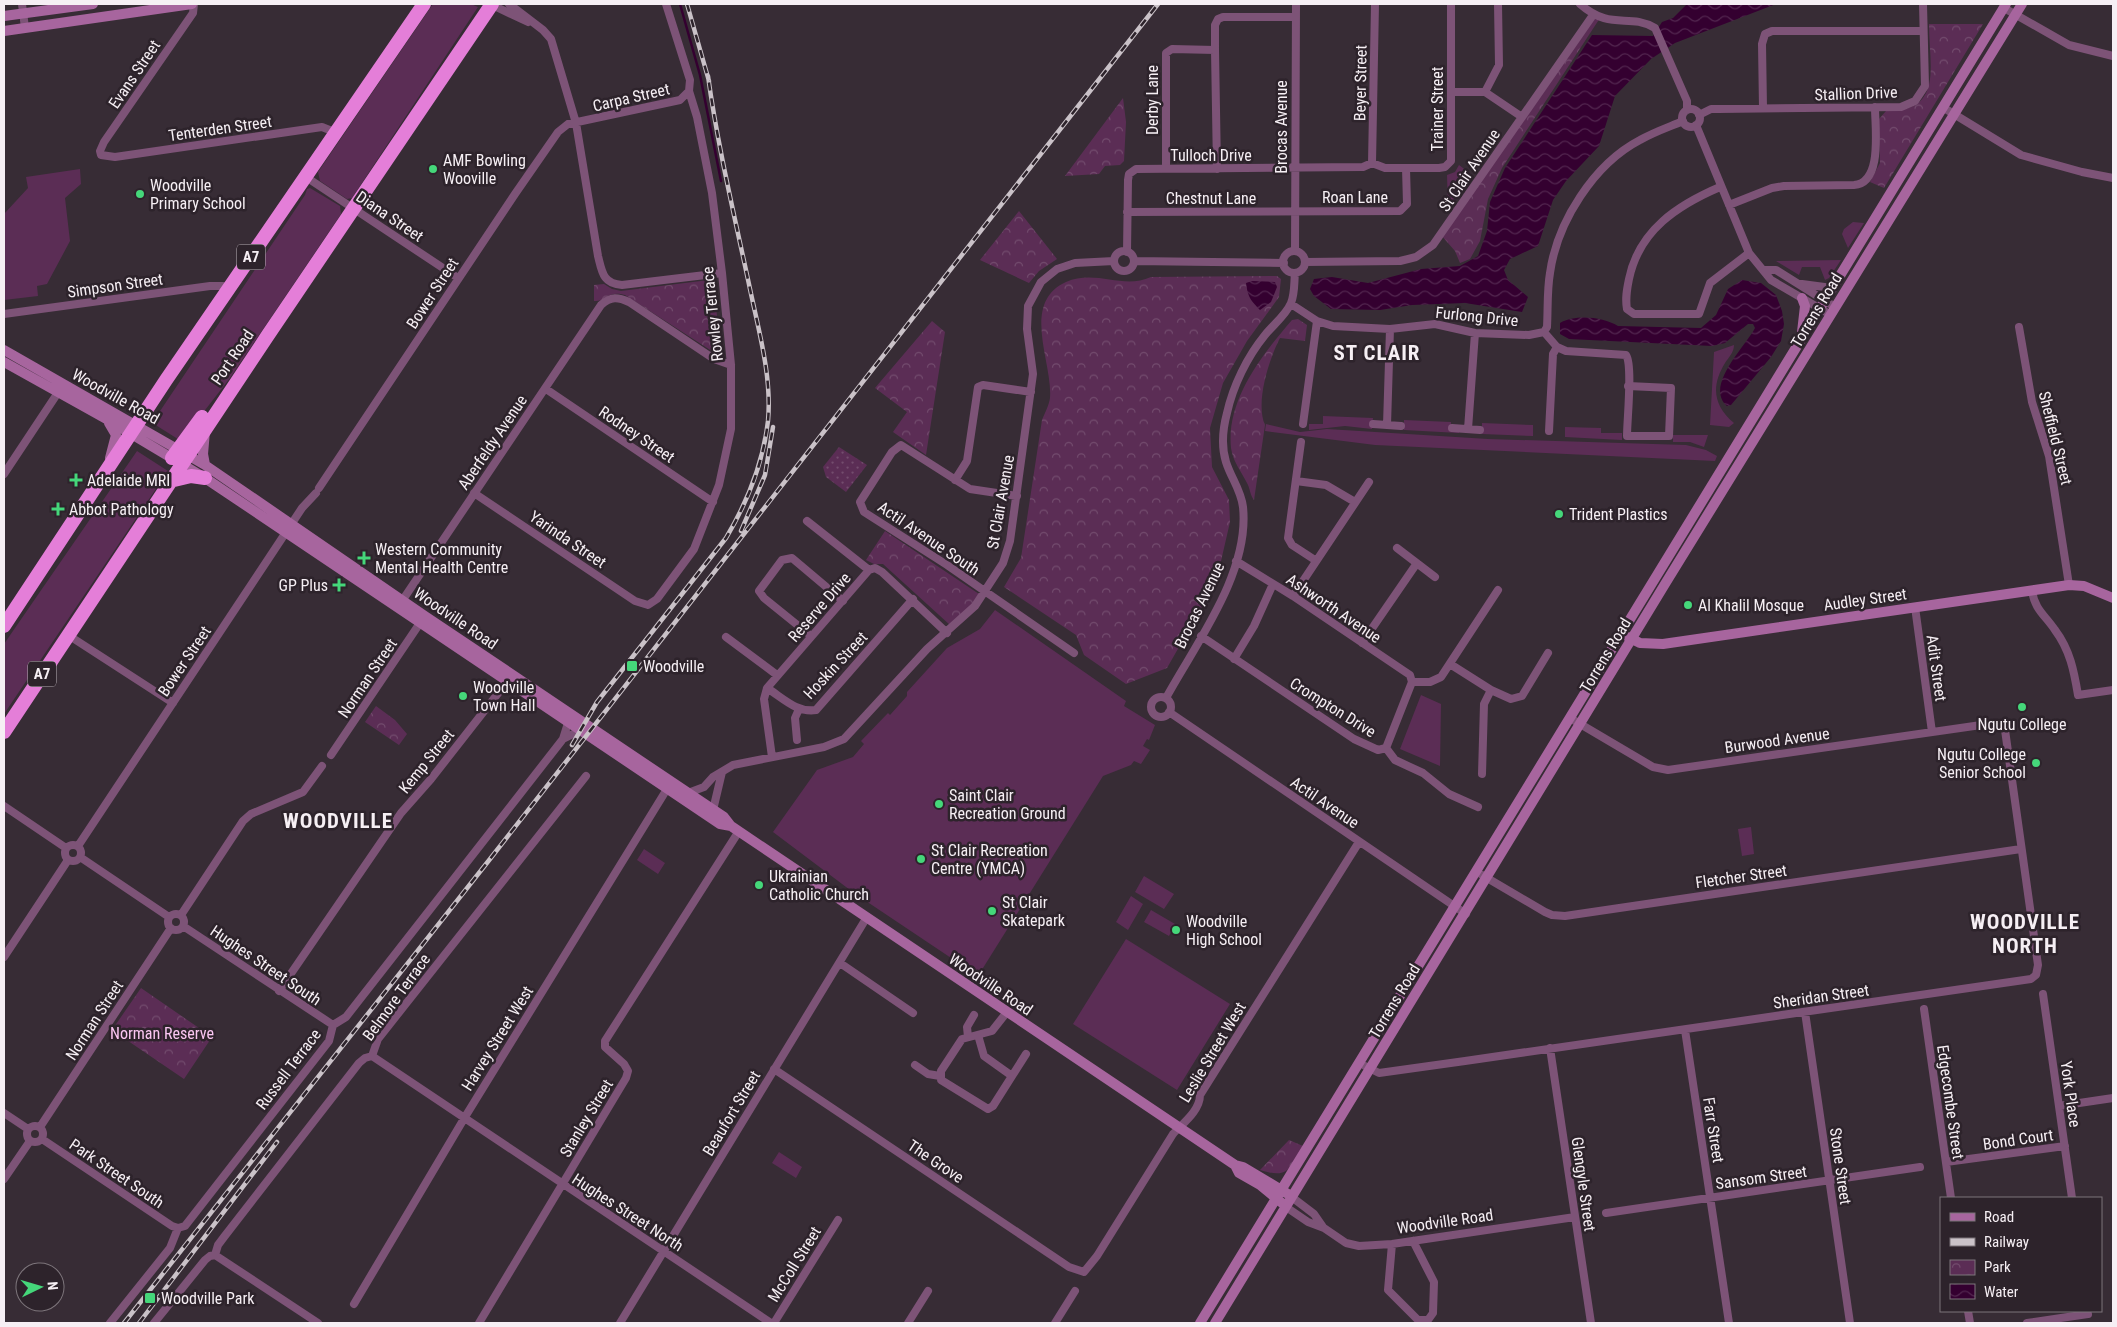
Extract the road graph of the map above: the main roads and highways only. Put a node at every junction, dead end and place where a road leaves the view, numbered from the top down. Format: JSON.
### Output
{"nodes":[{"id":1,"x":93,"y":4,"type":"edge"},
{"id":2,"x":193,"y":4,"type":"edge"},
{"id":3,"x":424,"y":4,"type":"edge"},
{"id":4,"x":492,"y":4,"type":"edge"},
{"id":5,"x":2022,"y":4,"type":"edge"},
{"id":6,"x":2005,"y":6,"type":"edge"},
{"id":7,"x":22,"y":9,"type":"edge"},
{"id":8,"x":4,"y":16,"type":"edge"},
{"id":9,"x":4,"y":31,"type":"edge"},
{"id":10,"x":1802,"y":298,"type":"road end"},
{"id":11,"x":1801,"y":338,"type":"junction"},
{"id":12,"x":4,"y":350,"type":"edge"},
{"id":13,"x":4,"y":362,"type":"edge"},
{"id":14,"x":233,"y":387,"type":"junction"},
{"id":15,"x":61,"y":388,"type":"junction"},
{"id":16,"x":108,"y":420,"type":"junction"},
{"id":17,"x":206,"y":428,"type":"junction"},
{"id":18,"x":134,"y":429,"type":"junction"},
{"id":19,"x":180,"y":456,"type":"junction"},
{"id":20,"x":106,"y":470,"type":"junction"},
{"id":21,"x":205,"y":472,"type":"junction"},
{"id":22,"x":170,"y":481,"type":"junction"},
{"id":23,"x":1660,"y":582,"type":"junction"},
{"id":24,"x":2113,"y":598,"type":"edge"},
{"id":25,"x":4,"y":626,"type":"edge"},
{"id":26,"x":1622,"y":633,"type":"junction"},
{"id":27,"x":1632,"y":640,"type":"junction"},
{"id":28,"x":510,"y":678,"type":"junction"},
{"id":29,"x":4,"y":732,"type":"edge"},
{"id":30,"x":1534,"y":777,"type":"junction"},
{"id":31,"x":1547,"y":780,"type":"junction"},
{"id":32,"x":735,"y":829,"type":"junction"},
{"id":33,"x":1235,"y":1165,"type":"junction"},
{"id":34,"x":1292,"y":1174,"type":"junction"},
{"id":35,"x":1264,"y":1179,"type":"junction"},
{"id":36,"x":1280,"y":1195,"type":"junction"},
{"id":37,"x":1293,"y":1198,"type":"junction"},
{"id":38,"x":1286,"y":1207,"type":"junction"},
{"id":39,"x":1200,"y":1323,"type":"edge"},
{"id":40,"x":1215,"y":1323,"type":"edge"}],
"edges":[{"from":1,"to":7,"type":"main road"},
{"from":2,"to":9,"type":"main road"},
{"from":3,"to":18,"type":"highway","number":"A7"},
{"from":4,"to":14,"type":"highway","name":"Port Road","number":"A7"},
{"from":5,"to":23,"type":"main road","name":"Torrens Road"},
{"from":6,"to":11,"type":"main road","name":"Torrens Road"},
{"from":7,"to":8,"type":"main road"},
{"from":10,"to":11,"type":"main road"},
{"from":11,"to":23,"type":"main road","name":"Torrens Road"},
{"from":12,"to":15,"type":"main road","name":"Woodville Road"},
{"from":13,"to":15,"type":"main road","name":"Woodville Road"},
{"from":14,"to":17,"type":"highway","name":"Port Road","number":"A7"},
{"from":14,"to":19,"type":"highway"},
{"from":15,"to":16,"type":"main road","name":"Woodville Road"},
{"from":15,"to":18,"type":"main road","name":"Woodville Road"},
{"from":16,"to":18,"type":"main road","name":"Woodville Road"},
{"from":16,"to":20,"type":"main road"},
{"from":17,"to":19,"type":"highway","name":"Port Road","number":"A7"},
{"from":17,"to":21,"type":"main road"},
{"from":18,"to":19,"type":"main road","name":"Woodville Road"},
{"from":18,"to":20,"type":"highway","number":"A7"},
{"from":19,"to":21,"type":"main road","name":"Woodville Road"},
{"from":19,"to":22,"type":"highway","name":"Port Road","number":"A7"},
{"from":20,"to":25,"type":"highway","number":"A7"},
{"from":21,"to":22,"type":"highway"},
{"from":21,"to":28,"type":"main road","name":"Woodville Road"},
{"from":22,"to":29,"type":"highway","name":"Port Road","number":"A7"},
{"from":23,"to":26,"type":"main road","name":"Torrens Road"},
{"from":23,"to":27,"type":"main road","name":"Torrens Road"},
{"from":24,"to":27,"type":"main road","name":"Audley Street"},
{"from":26,"to":27,"type":"main road","name":"Audley Street"},
{"from":26,"to":30,"type":"main road","name":"Torrens Road"},
{"from":27,"to":31,"type":"main road","name":"Torrens Road"},
{"from":28,"to":32,"type":"main road","name":"Woodville Road"},
{"from":28,"to":32,"type":"main road","name":"Woodville Road"},
{"from":30,"to":31,"type":"main road"},
{"from":30,"to":34,"type":"main road","name":"Torrens Road"},
{"from":31,"to":37,"type":"main road","name":"Torrens Road"},
{"from":32,"to":33,"type":"main road","name":"Woodville Road"},
{"from":33,"to":35,"type":"main road","name":"Woodville Road"},
{"from":33,"to":36,"type":"main road","name":"Woodville Road"},
{"from":34,"to":35,"type":"main road"},
{"from":34,"to":36,"type":"main road","name":"Torrens Road"},
{"from":35,"to":36,"type":"main road","name":"Woodville Road"},
{"from":36,"to":37,"type":"main road","name":"Woodville Road"},
{"from":36,"to":38,"type":"main road","name":"Woodville Road"},
{"from":36,"to":39,"type":"main road","name":"Torrens Road"},
{"from":37,"to":38,"type":"main road","name":"Torrens Road"},
{"from":38,"to":40,"type":"main road","name":"Torrens Road"}]}
